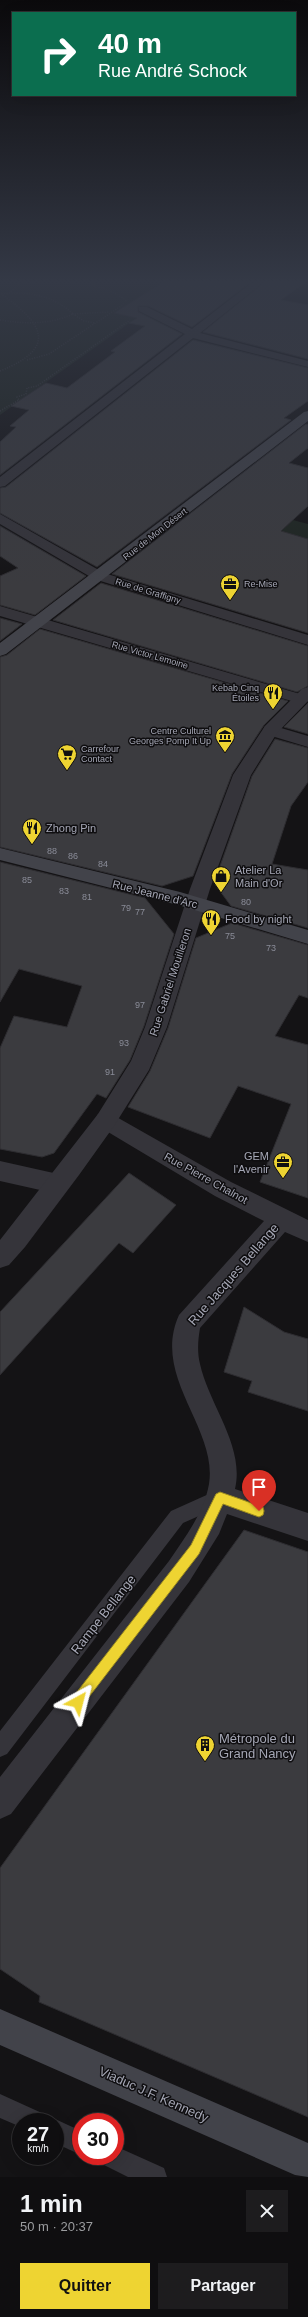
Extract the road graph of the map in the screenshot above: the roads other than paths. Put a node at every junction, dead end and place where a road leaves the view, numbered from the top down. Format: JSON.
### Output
{"nodes":[{"id":1,"x":129,"y":383,"type":"edge"},
{"id":2,"x":308,"y":415,"type":"edge"},
{"id":3,"x":0,"y":482,"type":"edge"},
{"id":4,"x":0,"y":518,"type":"edge"},
{"id":5,"x":99,"y":576,"type":"junction"},
{"id":6,"x":0,"y":611,"type":"edge"},
{"id":7,"x":38,"y":622,"type":"junction"},
{"id":8,"x":308,"y":640,"type":"edge"},
{"id":9,"x":0,"y":651,"type":"edge"},
{"id":10,"x":304,"y":695,"type":"edge"},
{"id":11,"x":271,"y":730,"type":"junction"},
{"id":12,"x":308,"y":742,"type":"edge"},
{"id":13,"x":0,"y":854,"type":"edge"},
{"id":14,"x":195,"y":903,"type":"junction"},
{"id":15,"x":308,"y":937,"type":"edge"},
{"id":16,"x":106,"y":1120,"type":"junction"},
{"id":17,"x":0,"y":1171,"type":"edge"},
{"id":18,"x":58,"y":1184,"type":"junction"},
{"id":19,"x":282,"y":1218,"type":"junction"},
{"id":20,"x":308,"y":1232,"type":"edge"},
{"id":21,"x":0,"y":1257,"type":"edge"},
{"id":22,"x":220,"y":1498,"type":"junction"},
{"id":23,"x":308,"y":1527,"type":"edge"},
{"id":24,"x":0,"y":1747,"type":"edge"},
{"id":25,"x":0,"y":1803,"type":"edge"},
{"id":26,"x":0,"y":2027,"type":"edge"},
{"id":27,"x":0,"y":2106,"type":"edge"},
{"id":28,"x":16,"y":2113,"type":"edge"},
{"id":29,"x":308,"y":2162,"type":"edge"},
{"id":30,"x":124,"y":2163,"type":"edge"},
{"id":31,"x":155,"y":2177,"type":"edge"}],
"edges":[{"from":1,"to":3,"type":"street"},
{"from":2,"to":5,"type":"main road","name":"Rue de Mon Désert"},
{"from":4,"to":5,"type":"street","name":"Rue de Graffigny"},
{"from":5,"to":7,"type":"main road","name":"Rue de Mon Désert"},
{"from":5,"to":8,"type":"street","name":"Rue de Graffigny"},
{"from":6,"to":7,"type":"street","name":"Rue Victor Lemoine"},
{"from":7,"to":9,"type":"main road","name":"Rue de Mon Désert"},
{"from":7,"to":10,"type":"street","name":"Rue Victor Lemoine"},
{"from":10,"to":11,"type":"street","name":"Rue Gabriel Mouilleron"},
{"from":11,"to":12,"type":"street"},
{"from":11,"to":14,"type":"street","name":"Rue Gabriel Mouilleron"},
{"from":13,"to":14,"type":"main road","name":"Rue Jeanne d'Arc"},
{"from":14,"to":15,"type":"main road","name":"Rue Jeanne d'Arc"},
{"from":14,"to":16,"type":"street","name":"Rue Gabriel Mouilleron"},
{"from":16,"to":18,"type":"street","name":"Rue Gabriel Mouilleron"},
{"from":16,"to":19,"type":"street","name":"Rue Pierre Chalnot"},
{"from":17,"to":18,"type":"street"},
{"from":18,"to":21,"type":"street","name":"Rue Gabriel Mouilleron"},
{"from":19,"to":20,"type":"street","name":"Rue Pierre Chalnot"},
{"from":19,"to":22,"type":"street","name":"Rue Jacques Bellange"},
{"from":22,"to":23,"type":"street"},
{"from":22,"to":24,"type":"lane","name":"Rampe Bellange"},
{"from":22,"to":25,"type":"street","name":"Rue Jacques Bellange"},
{"from":26,"to":29,"type":"main road","name":"Viaduc J.F. Kennedy"},
{"from":27,"to":28,"type":"lane"},
{"from":30,"to":31,"type":"lane"}]}
